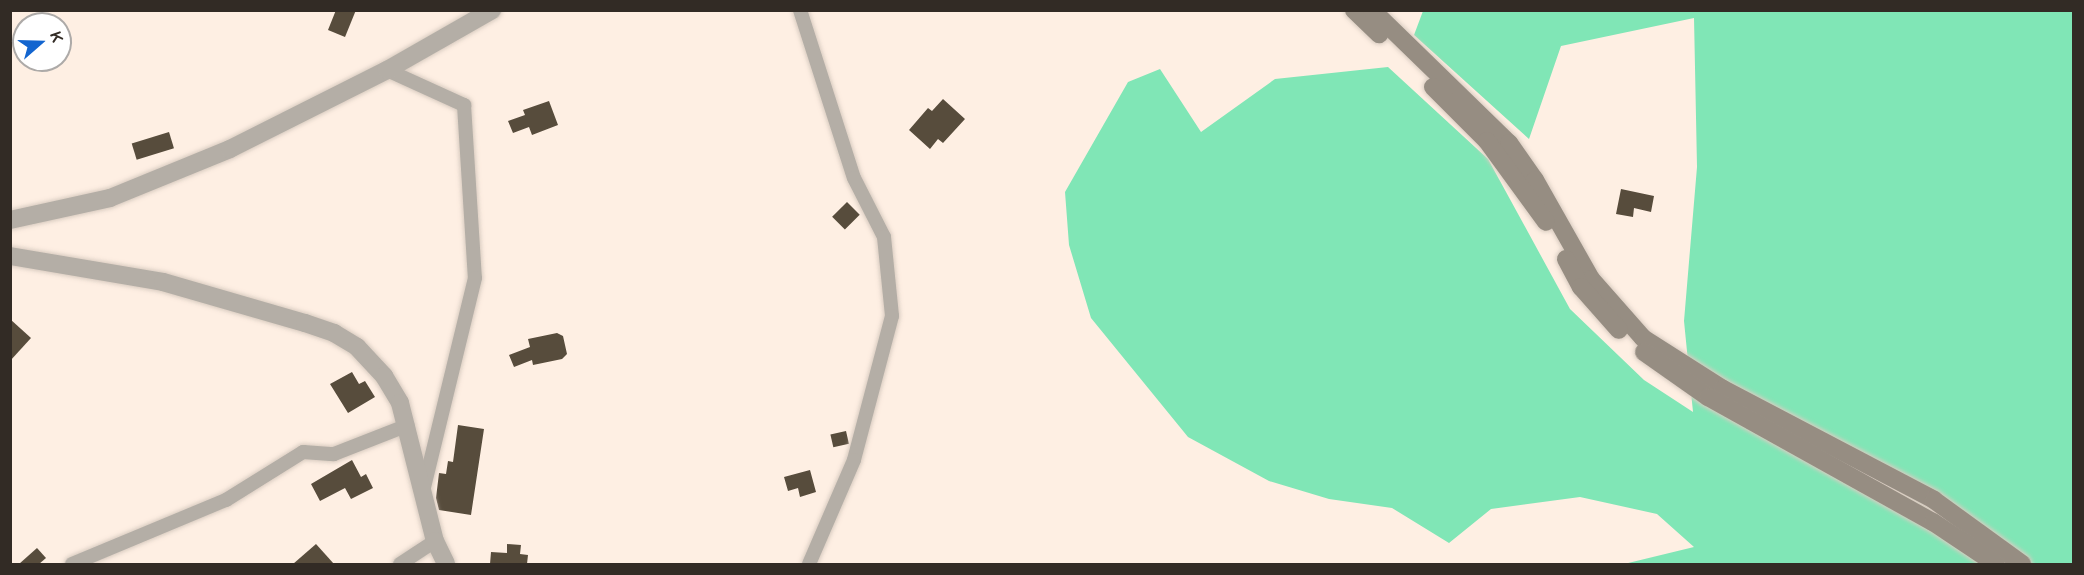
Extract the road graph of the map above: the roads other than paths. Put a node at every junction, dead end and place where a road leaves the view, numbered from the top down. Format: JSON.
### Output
{"nodes":[{"id":1,"x":492,"y":10,"type":"edge"},
{"id":2,"x":800,"y":10,"type":"edge"},
{"id":3,"x":1354,"y":10,"type":"edge"},
{"id":4,"x":1372,"y":10,"type":"edge"},
{"id":5,"x":1393,"y":40,"type":"junction"},
{"id":6,"x":387,"y":70,"type":"junction"},
{"id":7,"x":10,"y":220,"type":"edge"},
{"id":8,"x":10,"y":256,"type":"edge"},
{"id":9,"x":408,"y":425,"type":"junction"},
{"id":10,"x":423,"y":495,"type":"junction"},
{"id":11,"x":435,"y":541,"type":"junction"},
{"id":12,"x":72,"y":564,"type":"edge"},
{"id":13,"x":400,"y":564,"type":"edge"},
{"id":14,"x":446,"y":564,"type":"edge"},
{"id":15,"x":809,"y":564,"type":"edge"},
{"id":16,"x":1996,"y":564,"type":"edge"},
{"id":17,"x":2022,"y":564,"type":"edge"}],
"edges":[{"from":1,"to":6,"type":"street"},
{"from":2,"to":15,"type":"street"},
{"from":3,"to":5,"type":"main road"},
{"from":4,"to":5,"type":"main road"},
{"from":5,"to":16,"type":"main road"},
{"from":5,"to":17,"type":"main road"},
{"from":6,"to":7,"type":"street"},
{"from":6,"to":10,"type":"street"},
{"from":8,"to":9,"type":"street"},
{"from":9,"to":10,"type":"street"},
{"from":9,"to":12,"type":"street"},
{"from":10,"to":11,"type":"street"},
{"from":11,"to":13,"type":"street"},
{"from":11,"to":14,"type":"street"}]}
